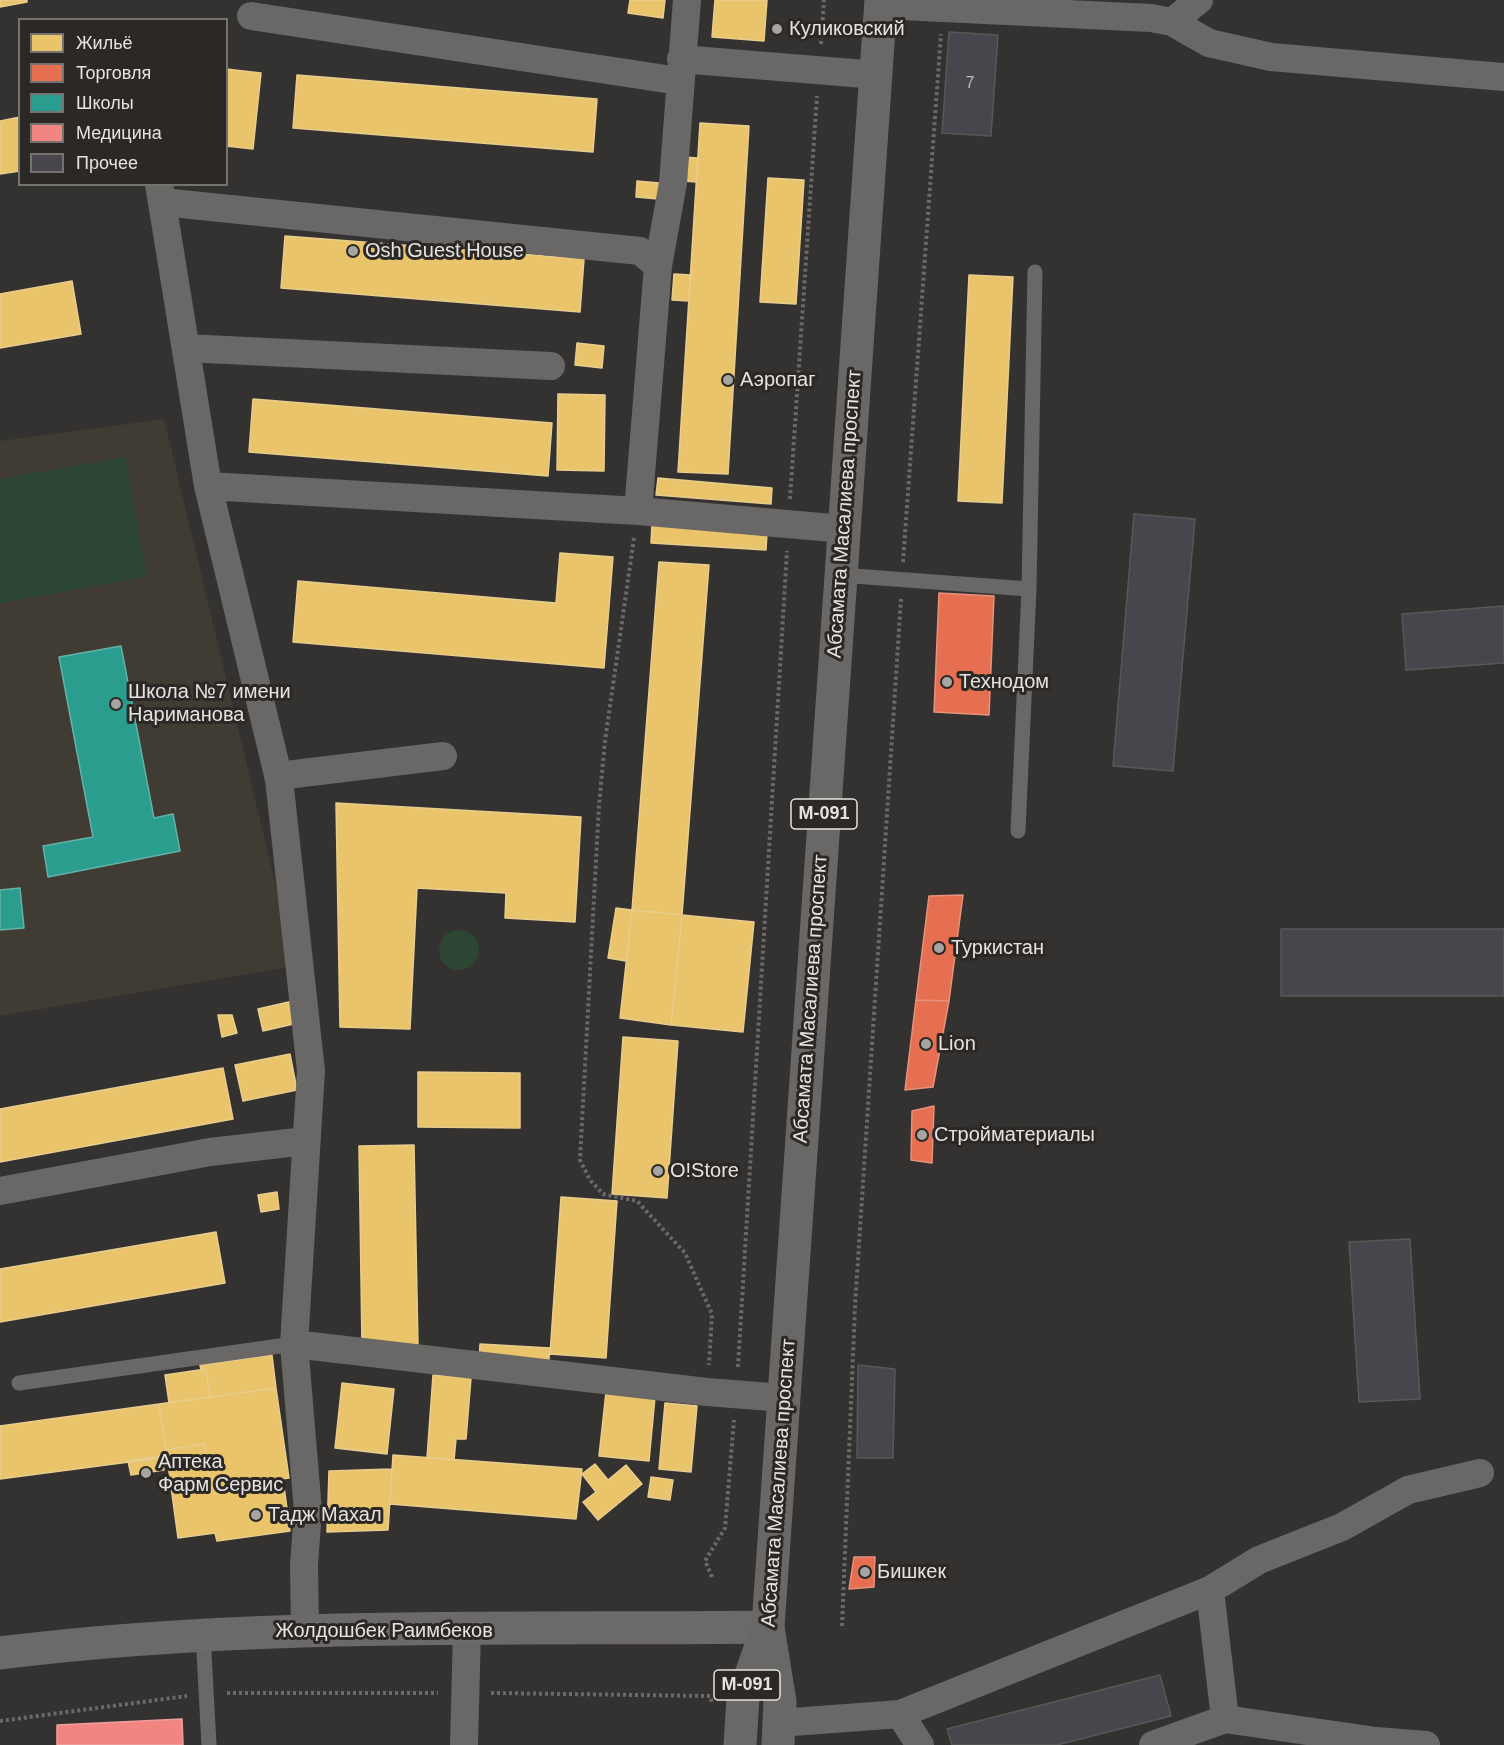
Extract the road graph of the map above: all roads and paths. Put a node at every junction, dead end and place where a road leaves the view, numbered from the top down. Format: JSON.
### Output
{"nodes":[{"id":1,"x":687,"y":0,"type":"edge"},
{"id":2,"x":824,"y":0,"type":"edge"},
{"id":3,"x":1199,"y":0,"type":"edge"},
{"id":4,"x":881,"y":3,"type":"edge"},
{"id":5,"x":943,"y":9,"type":"junction"},
{"id":6,"x":245,"y":14,"type":"edge"},
{"id":7,"x":1172,"y":22,"type":"junction"},
{"id":8,"x":680,"y":70,"type":"junction"},
{"id":9,"x":819,"y":70,"type":"junction"},
{"id":10,"x":877,"y":75,"type":"junction"},
{"id":11,"x":1504,"y":77,"type":"edge"},
{"id":12,"x":161,"y":193,"type":"edge"},
{"id":13,"x":658,"y":266,"type":"junction"},
{"id":14,"x":1035,"y":272,"type":"dead end"},
{"id":15,"x":186,"y":348,"type":"junction"},
{"id":16,"x":551,"y":366,"type":"dead end"},
{"id":17,"x":208,"y":486,"type":"junction"},
{"id":18,"x":638,"y":512,"type":"junction"},
{"id":19,"x":788,"y":526,"type":"junction"},
{"id":20,"x":844,"y":529,"type":"junction"},
{"id":21,"x":840,"y":574,"type":"junction"},
{"id":22,"x":902,"y":577,"type":"junction"},
{"id":23,"x":1029,"y":590,"type":"junction"},
{"id":24,"x":443,"y":756,"type":"dead end"},
{"id":25,"x":278,"y":776,"type":"junction"},
{"id":26,"x":1018,"y":831,"type":"dead end"},
{"id":27,"x":306,"y":1140,"type":"junction"},
{"id":28,"x":0,"y":1191,"type":"edge"},
{"id":29,"x":294,"y":1344,"type":"junction"},
{"id":30,"x":19,"y":1383,"type":"dead end"},
{"id":31,"x":707,"y":1392,"type":"junction"},
{"id":32,"x":736,"y":1395,"type":"junction"},
{"id":33,"x":784,"y":1398,"type":"junction"},
{"id":34,"x":1480,"y":1473,"type":"dead end"},
{"id":35,"x":712,"y":1577,"type":"dead end"},
{"id":36,"x":1210,"y":1590,"type":"junction"},
{"id":37,"x":842,"y":1626,"type":"dead end"},
{"id":38,"x":768,"y":1627,"type":"junction"},
{"id":39,"x":305,"y":1630,"type":"junction"},
{"id":40,"x":467,"y":1630,"type":"junction"},
{"id":41,"x":203,"y":1634,"type":"junction"},
{"id":42,"x":0,"y":1653,"type":"edge"},
{"id":43,"x":207,"y":1693,"type":"junction"},
{"id":44,"x":466,"y":1693,"type":"junction"},
{"id":45,"x":710,"y":1696,"type":"dead end"},
{"id":46,"x":900,"y":1714,"type":"junction"},
{"id":47,"x":1225,"y":1719,"type":"junction"},
{"id":48,"x":0,"y":1721,"type":"edge"},
{"id":49,"x":779,"y":1734,"type":"edge"},
{"id":50,"x":209,"y":1745,"type":"edge"},
{"id":51,"x":464,"y":1745,"type":"edge"},
{"id":52,"x":740,"y":1745,"type":"edge"},
{"id":53,"x":920,"y":1745,"type":"edge"},
{"id":54,"x":1153,"y":1745,"type":"edge"},
{"id":55,"x":1426,"y":1745,"type":"edge"}],
"edges":[{"from":1,"to":8,"type":"street"},
{"from":2,"to":9,"type":"path"},
{"from":3,"to":7,"type":"street"},
{"from":4,"to":5,"type":"street"},
{"from":4,"to":10,"type":"main road","name":"Абсамата Масалиева проспект","number":"М-091"},
{"from":5,"to":7,"type":"street"},
{"from":5,"to":22,"type":"path"},
{"from":6,"to":8,"type":"street"},
{"from":7,"to":11,"type":"street"},
{"from":8,"to":9,"type":"street"},
{"from":8,"to":13,"type":"street"},
{"from":9,"to":10,"type":"street"},
{"from":9,"to":19,"type":"path"},
{"from":10,"to":20,"type":"main road","name":"Абсамата Масалиева проспект","number":"М-091"},
{"from":12,"to":13,"type":"street"},
{"from":12,"to":15,"type":"street"},
{"from":13,"to":18,"type":"street"},
{"from":14,"to":23,"type":"lane"},
{"from":15,"to":16,"type":"street"},
{"from":15,"to":17,"type":"street"},
{"from":17,"to":18,"type":"street"},
{"from":17,"to":25,"type":"street"},
{"from":18,"to":19,"type":"street"},
{"from":18,"to":31,"type":"path"},
{"from":19,"to":20,"type":"street"},
{"from":19,"to":32,"type":"path"},
{"from":20,"to":21,"type":"main road","name":"Абсамата Масалиева проспект","number":"М-091"},
{"from":21,"to":22,"type":"lane"},
{"from":21,"to":33,"type":"main road","name":"Абсамата Масалиева проспект","number":"М-091"},
{"from":22,"to":23,"type":"lane"},
{"from":22,"to":37,"type":"path"},
{"from":23,"to":26,"type":"lane"},
{"from":24,"to":25,"type":"street"},
{"from":25,"to":27,"type":"street"},
{"from":27,"to":28,"type":"street"},
{"from":27,"to":29,"type":"street"},
{"from":29,"to":30,"type":"lane"},
{"from":29,"to":31,"type":"street"},
{"from":29,"to":39,"type":"street"},
{"from":31,"to":32,"type":"street"},
{"from":32,"to":33,"type":"street"},
{"from":32,"to":35,"type":"path"},
{"from":33,"to":38,"type":"main road","name":"Абсамата Масалиева проспект","number":"М-091"},
{"from":34,"to":36,"type":"street"},
{"from":36,"to":46,"type":"street"},
{"from":36,"to":47,"type":"street"},
{"from":38,"to":40,"type":"main road","name":"Жолдошбек Раимбеков"},
{"from":38,"to":49,"type":"main road","name":"Абсамата Масалиева проспект","number":"М-091"},
{"from":38,"to":52,"type":"main road","number":"М-091"},
{"from":39,"to":40,"type":"main road","name":"Жолдошбек Раимбеков"},
{"from":39,"to":41,"type":"main road","name":"Жолдошбек Раимбеков"},
{"from":40,"to":44,"type":"street"},
{"from":41,"to":42,"type":"main road","name":"Жолдошбек Раимбеков"},
{"from":41,"to":43,"type":"lane"},
{"from":43,"to":44,"type":"path"},
{"from":43,"to":48,"type":"path"},
{"from":43,"to":50,"type":"lane"},
{"from":44,"to":45,"type":"path"},
{"from":44,"to":51,"type":"street"},
{"from":46,"to":49,"type":"street"},
{"from":46,"to":53,"type":"street"},
{"from":47,"to":54,"type":"street"},
{"from":47,"to":55,"type":"street"}]}
